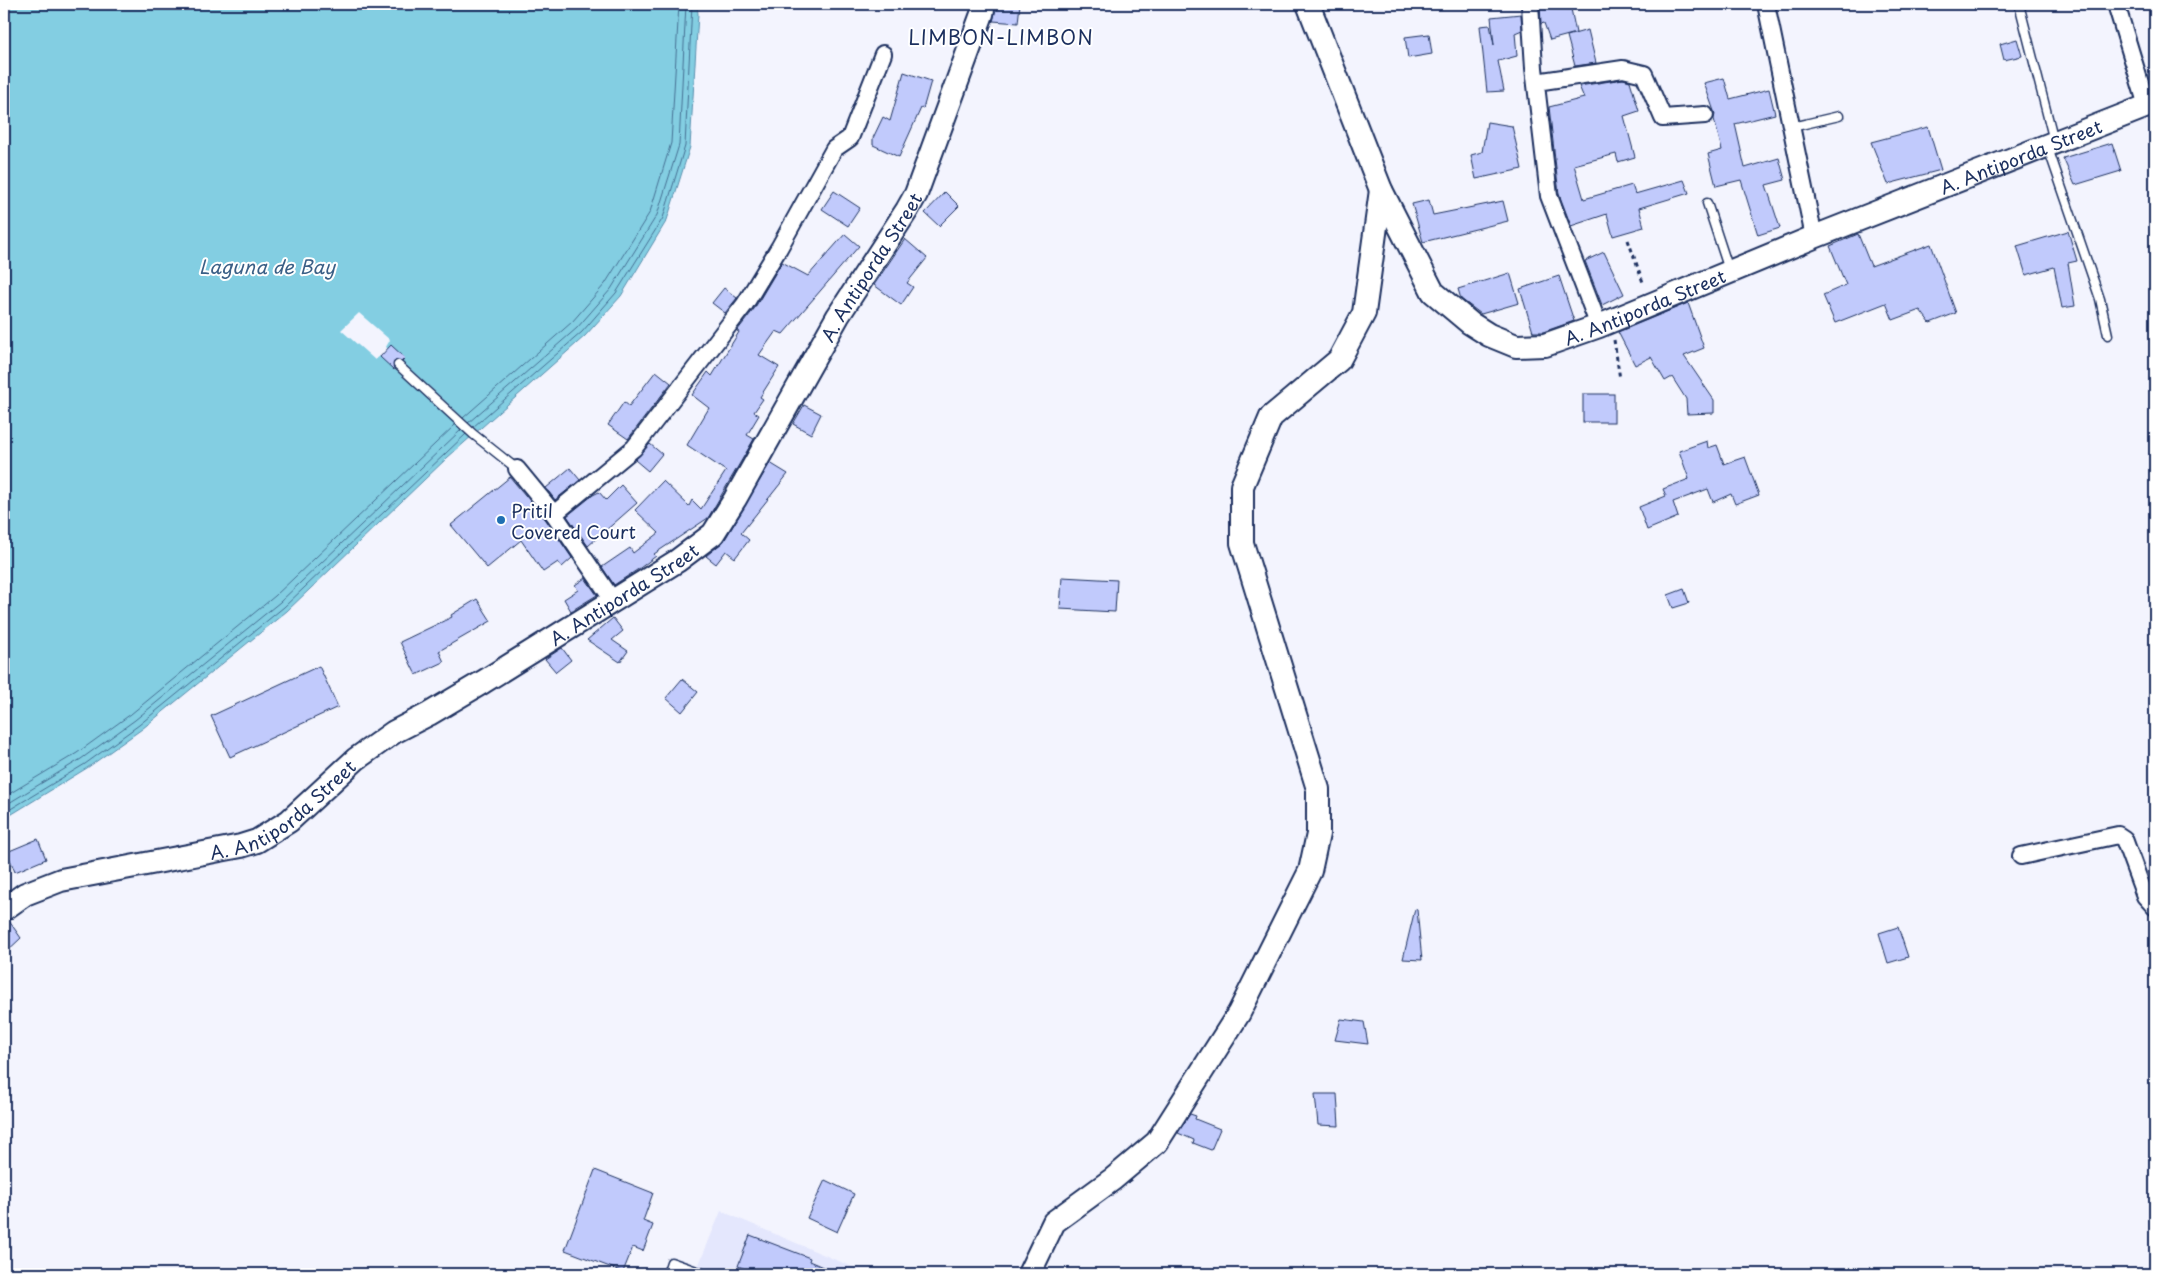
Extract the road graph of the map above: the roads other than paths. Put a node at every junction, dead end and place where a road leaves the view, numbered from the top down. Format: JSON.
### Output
{"nodes":[{"id":1,"x":984,"y":4,"type":"edge"},
{"id":2,"x":1308,"y":4,"type":"edge"},
{"id":3,"x":1530,"y":4,"type":"edge"},
{"id":4,"x":1766,"y":4,"type":"edge"},
{"id":5,"x":2019,"y":4,"type":"edge"},
{"id":6,"x":2116,"y":4,"type":"edge"},
{"id":7,"x":883,"y":54,"type":"dead end"},
{"id":8,"x":1536,"y":82,"type":"junction"},
{"id":9,"x":2151,"y":105,"type":"edge"},
{"id":10,"x":1705,"y":115,"type":"dead end"},
{"id":11,"x":1839,"y":116,"type":"dead end"},
{"id":12,"x":1792,"y":127,"type":"junction"},
{"id":13,"x":2051,"y":144,"type":"junction"},
{"id":14,"x":1380,"y":190,"type":"junction"},
{"id":15,"x":1707,"y":203,"type":"dead end"},
{"id":16,"x":1814,"y":237,"type":"junction"},
{"id":17,"x":1730,"y":272,"type":"junction"},
{"id":18,"x":1605,"y":324,"type":"junction"},
{"id":19,"x":2108,"y":335,"type":"dead end"},
{"id":20,"x":398,"y":365,"type":"dead end"},
{"id":21,"x":518,"y":469,"type":"joint"},
{"id":22,"x":554,"y":514,"type":"junction"},
{"id":23,"x":612,"y":599,"type":"junction"},
{"id":24,"x":2021,"y":856,"type":"dead end"},
{"id":25,"x":2155,"y":907,"type":"edge"},
{"id":26,"x":4,"y":909,"type":"edge"},
{"id":27,"x":667,"y":1274,"type":"edge"},
{"id":28,"x":705,"y":1274,"type":"edge"},
{"id":29,"x":1029,"y":1274,"type":"edge"}],
"edges":[{"from":1,"to":23,"type":"street","name":"A. Antiporda Street"},
{"from":2,"to":14,"type":"street","name":"A. Antiporda Street"},
{"from":3,"to":8,"type":"street"},
{"from":4,"to":12,"type":"street"},
{"from":5,"to":13,"type":"lane"},
{"from":6,"to":9,"type":"street"},
{"from":7,"to":22,"type":"street"},
{"from":8,"to":10,"type":"street"},
{"from":8,"to":18,"type":"street"},
{"from":9,"to":13,"type":"street","name":"A. Antiporda Street"},
{"from":11,"to":12,"type":"lane"},
{"from":12,"to":16,"type":"street"},
{"from":13,"to":16,"type":"street","name":"A. Antiporda Street"},
{"from":13,"to":19,"type":"lane"},
{"from":14,"to":18,"type":"street","name":"A. Antiporda Street"},
{"from":14,"to":29,"type":"street"},
{"from":15,"to":17,"type":"lane"},
{"from":16,"to":17,"type":"street","name":"A. Antiporda Street"},
{"from":17,"to":18,"type":"street","name":"A. Antiporda Street"},
{"from":20,"to":21,"type":"lane"},
{"from":21,"to":22,"type":"street"},
{"from":22,"to":23,"type":"street"},
{"from":23,"to":26,"type":"street","name":"A. Antiporda Street"},
{"from":24,"to":25,"type":"street"},
{"from":27,"to":28,"type":"lane"}]}
